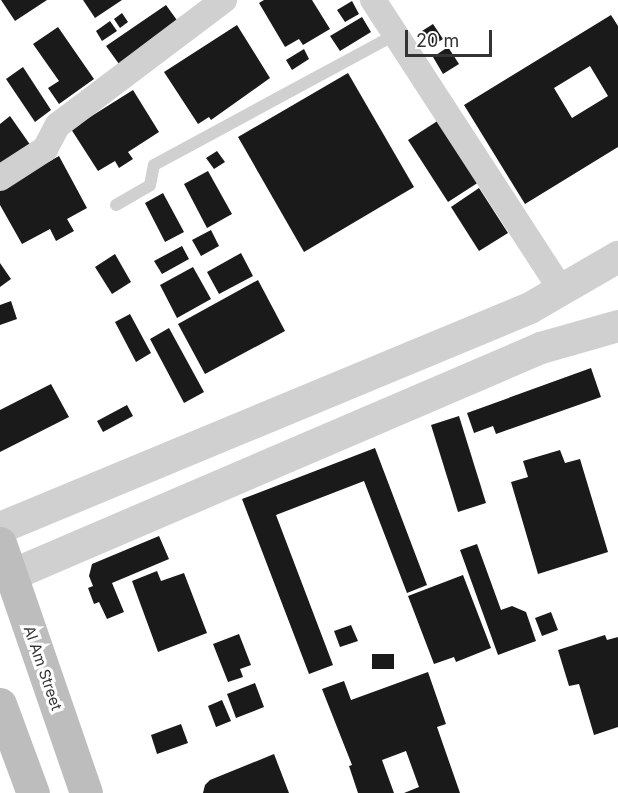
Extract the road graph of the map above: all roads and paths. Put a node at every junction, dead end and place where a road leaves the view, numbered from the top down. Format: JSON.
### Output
{"nodes":[{"id":1,"x":224,"y":0,"type":"edge"},
{"id":2,"x":373,"y":0,"type":"edge"},
{"id":3,"x":396,"y":34,"type":"junction"},
{"id":4,"x":0,"y":177,"type":"edge"},
{"id":5,"x":116,"y":205,"type":"dead end"},
{"id":6,"x":618,"y":257,"type":"edge"},
{"id":7,"x":561,"y":290,"type":"junction"},
{"id":8,"x":618,"y":326,"type":"edge"},
{"id":9,"x":482,"y":328,"type":"junction"},
{"id":10,"x":501,"y":365,"type":"junction"},
{"id":11,"x":0,"y":528,"type":"edge"},
{"id":12,"x":0,"y":543,"type":"edge"},
{"id":13,"x":6,"y":577,"type":"edge"},
{"id":14,"x":0,"y":704,"type":"edge"},
{"id":15,"x":33,"y":793,"type":"edge"},
{"id":16,"x":86,"y":793,"type":"edge"}],
"edges":[{"from":1,"to":4,"type":"street"},
{"from":2,"to":3,"type":"street"},
{"from":3,"to":5,"type":"lane"},
{"from":3,"to":7,"type":"street"},
{"from":6,"to":7,"type":"street"},
{"from":7,"to":9,"type":"street"},
{"from":8,"to":10,"type":"street"},
{"from":9,"to":10,"type":"street"},
{"from":9,"to":11,"type":"street"},
{"from":10,"to":13,"type":"street"},
{"from":12,"to":13,"type":"main road","name":"Al Am Street"},
{"from":13,"to":16,"type":"main road","name":"Al Am Street"},
{"from":14,"to":15,"type":"main road"}]}
